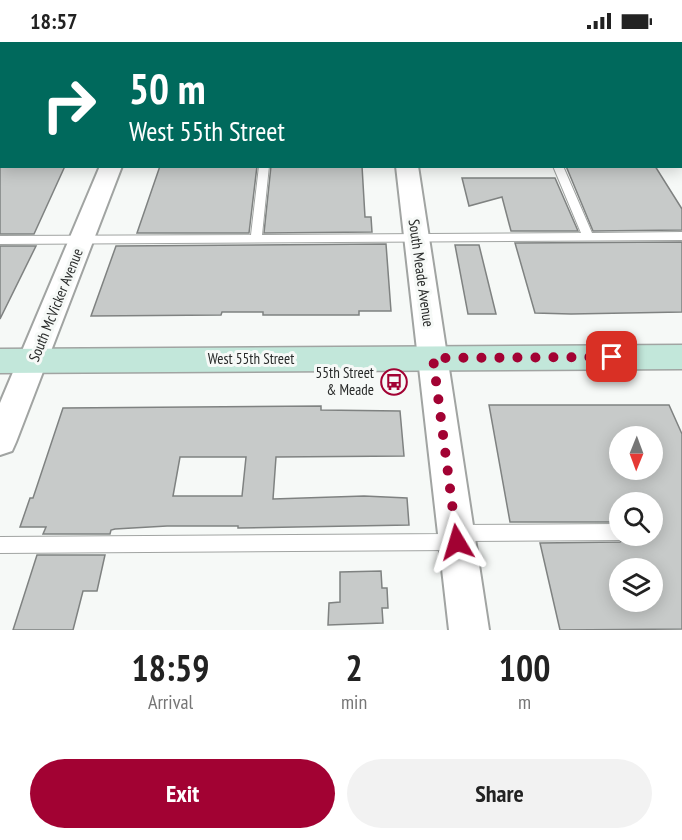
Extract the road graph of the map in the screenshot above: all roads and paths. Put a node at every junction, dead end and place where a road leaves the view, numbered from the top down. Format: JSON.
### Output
{"nodes":[{"id":1,"x":110,"y":168,"type":"edge"},
{"id":2,"x":264,"y":168,"type":"edge"},
{"id":3,"x":407,"y":168,"type":"edge"},
{"id":4,"x":559,"y":168,"type":"edge"},
{"id":5,"x":682,"y":236,"type":"edge"},
{"id":6,"x":588,"y":237,"type":"junction"},
{"id":7,"x":416,"y":238,"type":"junction"},
{"id":8,"x":256,"y":239,"type":"junction"},
{"id":9,"x":0,"y":240,"type":"edge"},
{"id":10,"x":82,"y":240,"type":"junction"},
{"id":11,"x":682,"y":357,"type":"edge"},
{"id":12,"x":433,"y":358,"type":"junction"},
{"id":13,"x":0,"y":361,"type":"edge"},
{"id":14,"x":33,"y":361,"type":"junction"},
{"id":15,"x":0,"y":442,"type":"edge"},
{"id":16,"x":609,"y":532,"type":"edge"},
{"id":17,"x":457,"y":537,"type":"junction"},
{"id":18,"x":0,"y":546,"type":"edge"},
{"id":19,"x":469,"y":630,"type":"edge"}],
"edges":[{"from":1,"to":10,"type":"street","name":"South McVicker Avenue"},
{"from":2,"to":8,"type":"lane"},
{"from":3,"to":7,"type":"street","name":"South Meade Avenue"},
{"from":4,"to":6,"type":"lane"},
{"from":5,"to":6,"type":"lane"},
{"from":6,"to":7,"type":"lane"},
{"from":7,"to":8,"type":"lane"},
{"from":7,"to":12,"type":"street","name":"South Meade Avenue"},
{"from":8,"to":10,"type":"lane"},
{"from":9,"to":10,"type":"lane"},
{"from":10,"to":14,"type":"street","name":"South McVicker Avenue"},
{"from":11,"to":12,"type":"main road","name":"West 55th Street"},
{"from":12,"to":14,"type":"main road","name":"West 55th Street"},
{"from":12,"to":17,"type":"street","name":"South Meade Avenue"},
{"from":13,"to":14,"type":"main road","name":"West 55th Street"},
{"from":14,"to":15,"type":"street","name":"South McVicker Avenue"},
{"from":16,"to":17,"type":"lane"},
{"from":17,"to":18,"type":"lane"},
{"from":17,"to":19,"type":"street","name":"South Meade Avenue"}]}
